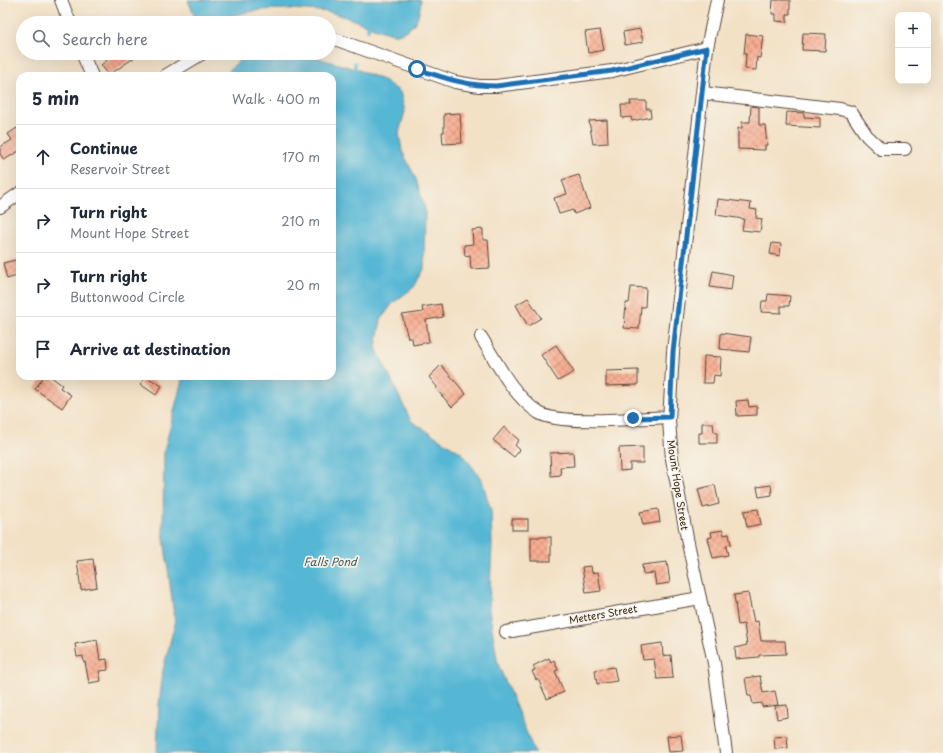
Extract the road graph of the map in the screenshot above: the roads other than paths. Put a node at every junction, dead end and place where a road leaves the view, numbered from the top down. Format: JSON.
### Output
{"nodes":[{"id":1,"x":61,"y":0,"type":"edge"},
{"id":2,"x":717,"y":0,"type":"edge"},
{"id":3,"x":67,"y":16,"type":"edge"},
{"id":4,"x":336,"y":40,"type":"edge"},
{"id":5,"x":707,"y":48,"type":"junction"},
{"id":6,"x":85,"y":60,"type":"edge"},
{"id":7,"x":191,"y":60,"type":"edge"},
{"id":8,"x":90,"y":72,"type":"edge"},
{"id":9,"x":172,"y":72,"type":"edge"},
{"id":10,"x":703,"y":93,"type":"junction"},
{"id":11,"x":905,"y":149,"type":"dead end"},
{"id":12,"x":16,"y":196,"type":"edge"},
{"id":13,"x":0,"y":206,"type":"edge"},
{"id":14,"x":482,"y":337,"type":"dead end"},
{"id":15,"x":670,"y":417,"type":"junction"},
{"id":16,"x":700,"y":598,"type":"junction"},
{"id":17,"x":506,"y":632,"type":"dead end"},
{"id":18,"x":726,"y":753,"type":"edge"}],
"edges":[{"from":1,"to":3,"type":"street"},
{"from":2,"to":5,"type":"street","name":"Mount Hope Street"},
{"from":4,"to":5,"type":"street"},
{"from":5,"to":10,"type":"street","name":"Mount Hope Street"},
{"from":6,"to":8,"type":"street"},
{"from":7,"to":9,"type":"street"},
{"from":10,"to":11,"type":"street"},
{"from":10,"to":15,"type":"street","name":"Mount Hope Street"},
{"from":12,"to":13,"type":"street"},
{"from":14,"to":15,"type":"street"},
{"from":15,"to":16,"type":"street","name":"Mount Hope Street"},
{"from":16,"to":17,"type":"street","name":"Metters Street"},
{"from":16,"to":18,"type":"street","name":"Mount Hope Street"}]}
